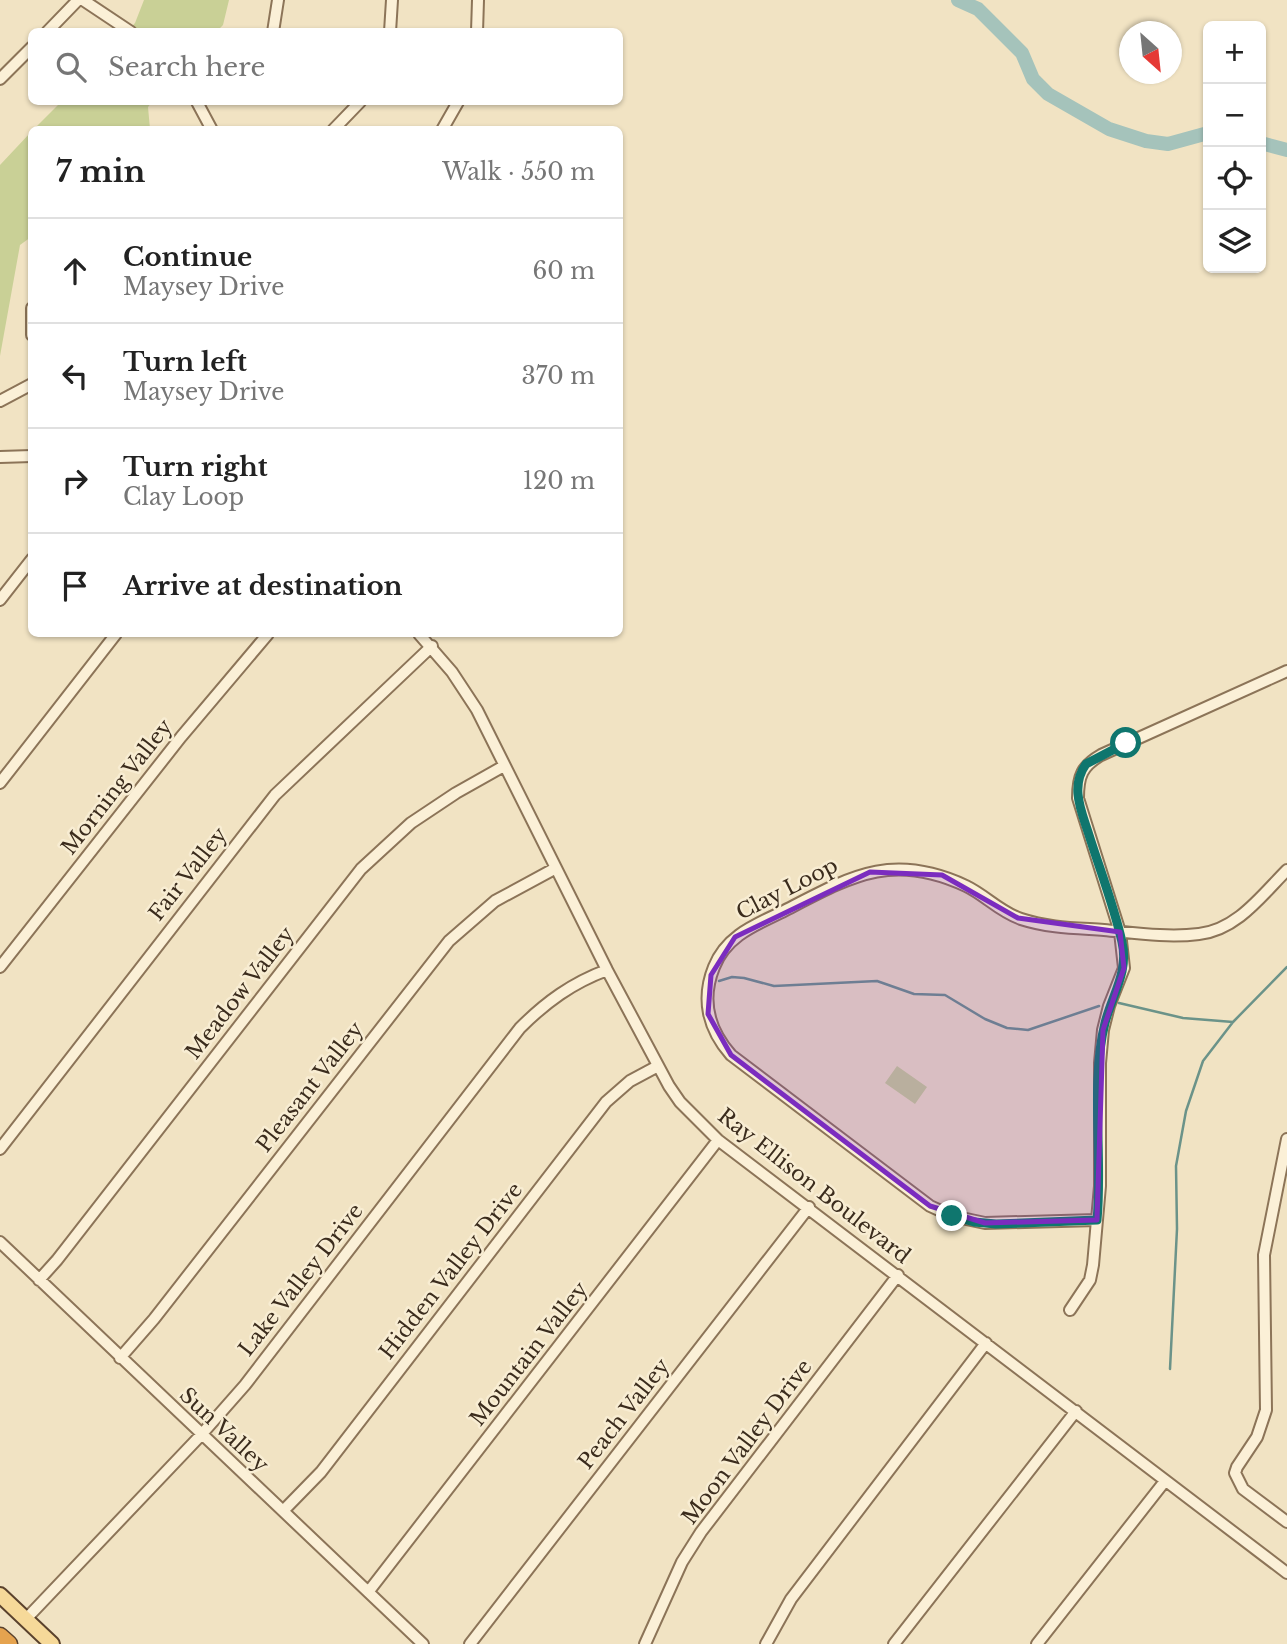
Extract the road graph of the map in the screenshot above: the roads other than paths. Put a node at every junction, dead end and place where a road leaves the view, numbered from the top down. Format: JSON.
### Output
{"nodes":[{"id":1,"x":78,"y":0,"type":"edge"},
{"id":2,"x":83,"y":0,"type":"edge"},
{"id":3,"x":278,"y":0,"type":"edge"},
{"id":4,"x":392,"y":0,"type":"edge"},
{"id":5,"x":478,"y":0,"type":"edge"},
{"id":6,"x":51,"y":28,"type":"edge"},
{"id":7,"x":125,"y":28,"type":"edge"},
{"id":8,"x":274,"y":28,"type":"edge"},
{"id":9,"x":390,"y":28,"type":"edge"},
{"id":10,"x":477,"y":28,"type":"edge"},
{"id":11,"x":28,"y":51,"type":"edge"},
{"id":12,"x":0,"y":79,"type":"edge"},
{"id":13,"x":199,"y":105,"type":"edge"},
{"id":14,"x":357,"y":105,"type":"edge"},
{"id":15,"x":456,"y":105,"type":"edge"},
{"id":16,"x":210,"y":126,"type":"edge"},
{"id":17,"x":337,"y":126,"type":"edge"},
{"id":18,"x":444,"y":126,"type":"edge"},
{"id":19,"x":28,"y":386,"type":"edge"},
{"id":20,"x":0,"y":401,"type":"edge"},
{"id":21,"x":0,"y":457,"type":"edge"},
{"id":22,"x":28,"y":457,"type":"edge"},
{"id":23,"x":28,"y":564,"type":"edge"},
{"id":24,"x":0,"y":600,"type":"edge"},
{"id":25,"x":114,"y":637,"type":"edge"},
{"id":26,"x":265,"y":637,"type":"edge"},
{"id":27,"x":422,"y":637,"type":"edge"},
{"id":28,"x":432,"y":646,"type":"junction"},
{"id":29,"x":1287,"y":671,"type":"edge"},
{"id":30,"x":504,"y":766,"type":"junction"},
{"id":31,"x":0,"y":783,"type":"edge"},
{"id":32,"x":556,"y":868,"type":"junction"},
{"id":33,"x":1287,"y":870,"type":"edge"},
{"id":34,"x":1120,"y":932,"type":"junction"},
{"id":35,"x":0,"y":967,"type":"edge"},
{"id":36,"x":607,"y":970,"type":"junction"},
{"id":37,"x":658,"y":1066,"type":"junction"},
{"id":38,"x":1287,"y":1139,"type":"edge"},
{"id":39,"x":718,"y":1140,"type":"junction"},
{"id":40,"x":0,"y":1149,"type":"edge"},
{"id":41,"x":1283,"y":1178,"type":"edge"},
{"id":42,"x":808,"y":1207,"type":"junction"},
{"id":43,"x":1097,"y":1220,"type":"junction"},
{"id":44,"x":0,"y":1242,"type":"edge"},
{"id":45,"x":898,"y":1275,"type":"junction"},
{"id":46,"x":39,"y":1279,"type":"junction"},
{"id":47,"x":1070,"y":1310,"type":"dead end"},
{"id":48,"x":986,"y":1343,"type":"junction"},
{"id":49,"x":120,"y":1358,"type":"junction"},
{"id":50,"x":1076,"y":1412,"type":"junction"},
{"id":51,"x":201,"y":1435,"type":"junction"},
{"id":52,"x":1165,"y":1481,"type":"junction"},
{"id":53,"x":284,"y":1511,"type":"junction"},
{"id":54,"x":1287,"y":1522,"type":"edge"},
{"id":55,"x":1287,"y":1573,"type":"edge"},
{"id":56,"x":369,"y":1591,"type":"junction"},
{"id":57,"x":0,"y":1595,"type":"edge"},
{"id":58,"x":26,"y":1619,"type":"junction"},
{"id":59,"x":0,"y":1636,"type":"edge"},
{"id":60,"x":9,"y":1644,"type":"edge"},
{"id":61,"x":52,"y":1644,"type":"edge"},
{"id":62,"x":423,"y":1644,"type":"edge"},
{"id":63,"x":470,"y":1644,"type":"edge"},
{"id":64,"x":645,"y":1644,"type":"edge"},
{"id":65,"x":766,"y":1644,"type":"edge"},
{"id":66,"x":894,"y":1644,"type":"edge"},
{"id":67,"x":1037,"y":1644,"type":"edge"}],
"edges":[{"from":1,"to":6,"type":"street"},
{"from":2,"to":7,"type":"street"},
{"from":3,"to":8,"type":"street"},
{"from":4,"to":9,"type":"street"},
{"from":5,"to":10,"type":"street"},
{"from":11,"to":12,"type":"street"},
{"from":13,"to":16,"type":"street"},
{"from":14,"to":17,"type":"street"},
{"from":15,"to":18,"type":"street"},
{"from":19,"to":20,"type":"street"},
{"from":21,"to":22,"type":"street"},
{"from":23,"to":24,"type":"street"},
{"from":25,"to":31,"type":"street"},
{"from":26,"to":35,"type":"street","name":"Morning Valley"},
{"from":27,"to":28,"type":"street","name":"Ray Ellison Boulevard"},
{"from":28,"to":30,"type":"street","name":"Ray Ellison Boulevard"},
{"from":28,"to":40,"type":"street","name":"Fair Valley"},
{"from":29,"to":34,"type":"street"},
{"from":30,"to":32,"type":"street","name":"Ray Ellison Boulevard"},
{"from":30,"to":46,"type":"street","name":"Meadow Valley"},
{"from":32,"to":36,"type":"street","name":"Ray Ellison Boulevard"},
{"from":32,"to":49,"type":"street","name":"Pleasant Valley"},
{"from":33,"to":34,"type":"street","name":"Clay Loop"},
{"from":34,"to":43,"type":"street"},
{"from":34,"to":43,"type":"street","name":"Clay Loop"},
{"from":36,"to":37,"type":"street","name":"Ray Ellison Boulevard"},
{"from":36,"to":51,"type":"street","name":"Lake Valley Drive"},
{"from":37,"to":39,"type":"street","name":"Ray Ellison Boulevard"},
{"from":37,"to":53,"type":"street","name":"Hidden Valley Drive"},
{"from":38,"to":41,"type":"street"},
{"from":39,"to":42,"type":"street","name":"Ray Ellison Boulevard"},
{"from":39,"to":56,"type":"street","name":"Mountain Valley"},
{"from":41,"to":54,"type":"street"},
{"from":42,"to":45,"type":"street","name":"Ray Ellison Boulevard"},
{"from":42,"to":63,"type":"street","name":"Peach Valley"},
{"from":43,"to":47,"type":"street"},
{"from":44,"to":46,"type":"street","name":"Sun Valley"},
{"from":45,"to":48,"type":"street","name":"Ray Ellison Boulevard"},
{"from":45,"to":64,"type":"street","name":"Moon Valley Drive"},
{"from":46,"to":49,"type":"street","name":"Sun Valley"},
{"from":48,"to":50,"type":"street","name":"Ray Ellison Boulevard"},
{"from":48,"to":65,"type":"street"},
{"from":49,"to":51,"type":"street","name":"Sun Valley"},
{"from":50,"to":52,"type":"street","name":"Ray Ellison Boulevard"},
{"from":50,"to":66,"type":"street"},
{"from":51,"to":53,"type":"street","name":"Sun Valley"},
{"from":51,"to":58,"type":"street","name":"Lake Valley Drive"},
{"from":52,"to":55,"type":"street","name":"Ray Ellison Boulevard"},
{"from":52,"to":67,"type":"street"},
{"from":53,"to":56,"type":"street","name":"Sun Valley"},
{"from":56,"to":62,"type":"street","name":"Sun Valley"},
{"from":57,"to":58,"type":"main road"},
{"from":58,"to":61,"type":"main road"},
{"from":59,"to":60,"type":"highway"}]}
